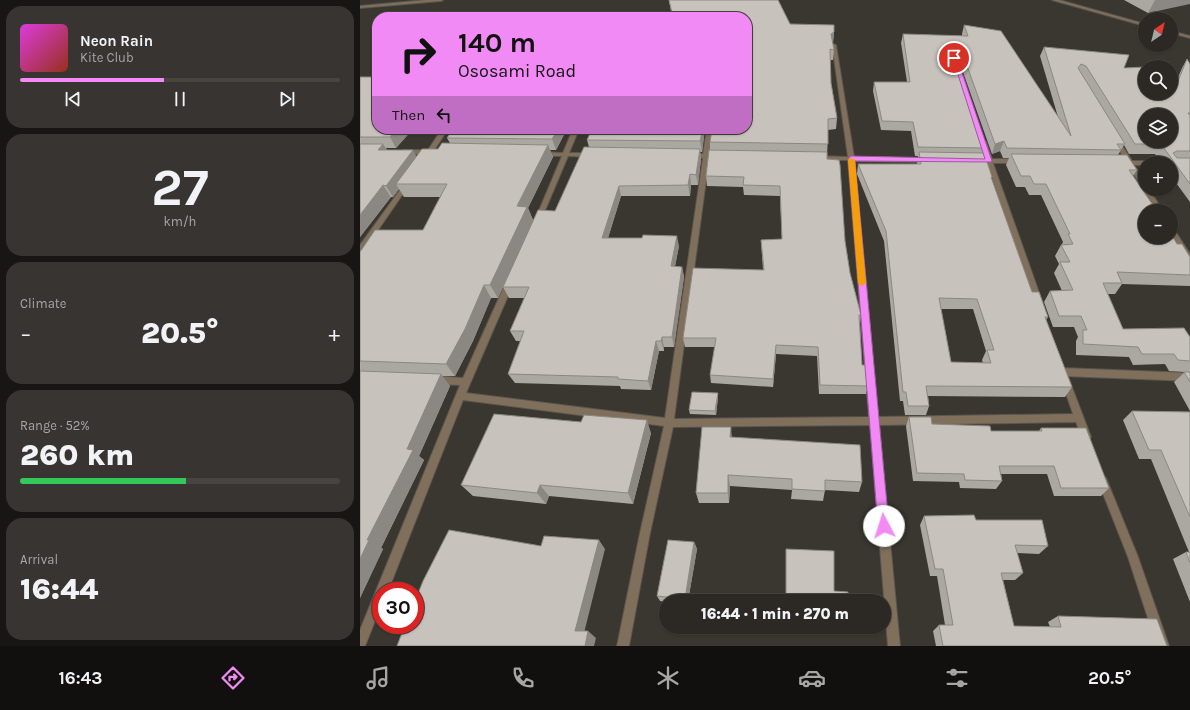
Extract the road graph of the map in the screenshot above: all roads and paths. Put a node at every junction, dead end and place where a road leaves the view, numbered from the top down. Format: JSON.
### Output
{"nodes":[{"id":1,"x":441,"y":0,"type":"edge"},
{"id":2,"x":1054,"y":0,"type":"edge"},
{"id":3,"x":360,"y":7,"type":"edge"},
{"id":4,"x":1138,"y":23,"type":"edge"},
{"id":5,"x":1178,"y":34,"type":"edge"},
{"id":6,"x":1190,"y":38,"type":"edge"},
{"id":7,"x":834,"y":45,"type":"edge"},
{"id":8,"x":442,"y":134,"type":"edge"},
{"id":9,"x":574,"y":134,"type":"edge"},
{"id":10,"x":709,"y":134,"type":"edge"},
{"id":11,"x":1114,"y":136,"type":"edge"},
{"id":12,"x":981,"y":139,"type":"edge"},
{"id":13,"x":399,"y":152,"type":"edge"},
{"id":14,"x":430,"y":152,"type":"junction"},
{"id":15,"x":438,"y":153,"type":"edge"},
{"id":16,"x":536,"y":154,"type":"edge"},
{"id":17,"x":566,"y":155,"type":"junction"},
{"id":18,"x":597,"y":155,"type":"edge"},
{"id":19,"x":683,"y":156,"type":"edge"},
{"id":20,"x":706,"y":156,"type":"junction"},
{"id":21,"x":729,"y":156,"type":"edge"},
{"id":22,"x":813,"y":158,"type":"edge"},
{"id":23,"x":851,"y":159,"type":"junction"},
{"id":24,"x":935,"y":160,"type":"edge"},
{"id":25,"x":974,"y":161,"type":"edge"},
{"id":26,"x":989,"y":161,"type":"junction"},
{"id":27,"x":1028,"y":161,"type":"edge"},
{"id":28,"x":1114,"y":163,"type":"edge"},
{"id":29,"x":1130,"y":163,"type":"junction"},
{"id":30,"x":1138,"y":163,"type":"edge"},
{"id":31,"x":421,"y":165,"type":"edge"},
{"id":32,"x":1138,"y":176,"type":"edge"},
{"id":33,"x":413,"y":177,"type":"edge"},
{"id":34,"x":535,"y":226,"type":"edge"},
{"id":35,"x":1178,"y":241,"type":"edge"},
{"id":36,"x":360,"y":250,"type":"edge"},
{"id":37,"x":1190,"y":260,"type":"edge"},
{"id":38,"x":513,"y":275,"type":"edge"},
{"id":39,"x":1042,"y":312,"type":"edge"},
{"id":40,"x":1190,"y":377,"type":"edge"},
{"id":41,"x":428,"y":380,"type":"edge"},
{"id":42,"x":466,"y":382,"type":"junction"},
{"id":43,"x":460,"y":396,"type":"junction"},
{"id":44,"x":1078,"y":418,"type":"junction"},
{"id":45,"x":874,"y":421,"type":"junction"},
{"id":46,"x":669,"y":423,"type":"junction"},
{"id":47,"x":1090,"y":447,"type":"edge"},
{"id":48,"x":1099,"y":469,"type":"edge"},
{"id":49,"x":385,"y":582,"type":"edge"},
{"id":50,"x":372,"y":614,"type":"edge"},
{"id":51,"x":360,"y":644,"type":"edge"},
{"id":52,"x":623,"y":646,"type":"edge"},
{"id":53,"x":894,"y":646,"type":"edge"},
{"id":54,"x":1163,"y":646,"type":"edge"}],
"edges":[{"from":1,"to":3,"type":"street"},
{"from":2,"to":4,"type":"street"},
{"from":5,"to":6,"type":"street"},
{"from":7,"to":23,"type":"street"},
{"from":8,"to":14,"type":"street"},
{"from":9,"to":17,"type":"street"},
{"from":10,"to":20,"type":"street"},
{"from":11,"to":29,"type":"street"},
{"from":12,"to":26,"type":"street"},
{"from":13,"to":14,"type":"street"},
{"from":14,"to":15,"type":"street"},
{"from":14,"to":31,"type":"street"},
{"from":16,"to":17,"type":"street"},
{"from":17,"to":18,"type":"street"},
{"from":17,"to":34,"type":"street"},
{"from":19,"to":20,"type":"street"},
{"from":20,"to":21,"type":"street"},
{"from":20,"to":46,"type":"street"},
{"from":22,"to":23,"type":"street"},
{"from":23,"to":24,"type":"street"},
{"from":23,"to":45,"type":"street"},
{"from":25,"to":26,"type":"street"},
{"from":26,"to":27,"type":"street"},
{"from":26,"to":39,"type":"street"},
{"from":28,"to":29,"type":"street"},
{"from":29,"to":30,"type":"street"},
{"from":29,"to":32,"type":"street"},
{"from":33,"to":36,"type":"street"},
{"from":35,"to":37,"type":"street"},
{"from":38,"to":42,"type":"street"},
{"from":40,"to":44,"type":"street"},
{"from":41,"to":42,"type":"street"},
{"from":42,"to":43,"type":"street"},
{"from":43,"to":46,"type":"street"},
{"from":43,"to":49,"type":"street"},
{"from":44,"to":45,"type":"street"},
{"from":44,"to":47,"type":"street"},
{"from":45,"to":46,"type":"street"},
{"from":45,"to":53,"type":"street"},
{"from":46,"to":52,"type":"street"},
{"from":48,"to":54,"type":"street"},
{"from":50,"to":51,"type":"street"}]}
